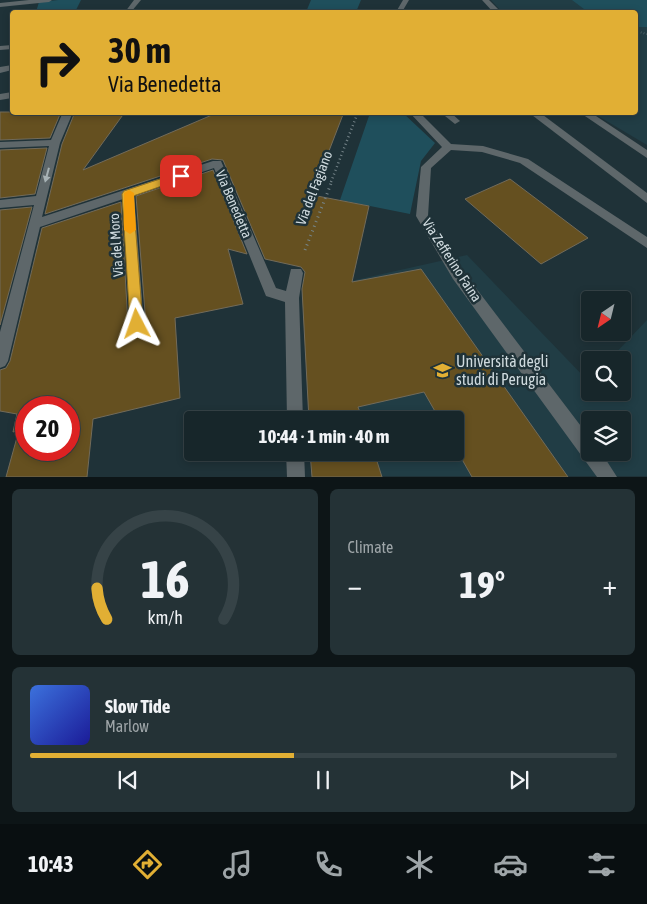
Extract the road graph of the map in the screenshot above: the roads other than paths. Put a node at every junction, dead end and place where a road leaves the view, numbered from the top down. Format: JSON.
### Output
{"nodes":[{"id":1,"x":49,"y":0,"type":"edge"},
{"id":2,"x":138,"y":0,"type":"edge"},
{"id":3,"x":485,"y":0,"type":"edge"},
{"id":4,"x":1,"y":2,"type":"edge"},
{"id":5,"x":130,"y":10,"type":"edge"},
{"id":6,"x":495,"y":10,"type":"edge"},
{"id":7,"x":67,"y":115,"type":"edge"},
{"id":8,"x":416,"y":115,"type":"edge"},
{"id":9,"x":448,"y":115,"type":"edge"},
{"id":10,"x":536,"y":115,"type":"edge"},
{"id":11,"x":587,"y":115,"type":"edge"},
{"id":12,"x":455,"y":121,"type":"dead end"},
{"id":13,"x":55,"y":143,"type":"junction"},
{"id":14,"x":0,"y":145,"type":"edge"},
{"id":15,"x":448,"y":147,"type":"junction"},
{"id":16,"x":647,"y":155,"type":"edge"},
{"id":17,"x":128,"y":194,"type":"junction"},
{"id":18,"x":40,"y":200,"type":"junction"},
{"id":19,"x":647,"y":200,"type":"edge"},
{"id":20,"x":0,"y":204,"type":"edge"},
{"id":21,"x":33,"y":225,"type":"junction"},
{"id":22,"x":647,"y":243,"type":"edge"},
{"id":23,"x":296,"y":273,"type":"road end"},
{"id":24,"x":292,"y":298,"type":"junction"},
{"id":25,"x":137,"y":324,"type":"dead end"},
{"id":26,"x":0,"y":361,"type":"edge"},
{"id":27,"x":294,"y":411,"type":"edge"},
{"id":28,"x":581,"y":440,"type":"edge"},
{"id":29,"x":295,"y":461,"type":"edge"},
{"id":30,"x":597,"y":461,"type":"edge"},
{"id":31,"x":296,"y":476,"type":"edge"},
{"id":32,"x":608,"y":476,"type":"edge"}],
"edges":[{"from":1,"to":4,"type":"street"},
{"from":2,"to":5,"type":"street"},
{"from":3,"to":6,"type":"street"},
{"from":7,"to":13,"type":"street"},
{"from":8,"to":15,"type":"street"},
{"from":9,"to":12,"type":"street"},
{"from":10,"to":19,"type":"street"},
{"from":11,"to":16,"type":"street"},
{"from":13,"to":14,"type":"street"},
{"from":13,"to":18,"type":"street","one_way":true},
{"from":15,"to":22,"type":"street"},
{"from":15,"to":28,"type":"street","name":"Via Zefferino Faina"},
{"from":17,"to":21,"type":"street","name":"Via Benedetta"},
{"from":17,"to":24,"type":"street","name":"Via Benedetta"},
{"from":17,"to":25,"type":"street","name":"Via del Moro"},
{"from":18,"to":20,"type":"street"},
{"from":18,"to":21,"type":"street"},
{"from":21,"to":26,"type":"street"},
{"from":23,"to":24,"type":"street"},
{"from":24,"to":27,"type":"street"},
{"from":29,"to":31,"type":"street"},
{"from":30,"to":32,"type":"street","name":"Via Zefferino Faina"}]}
